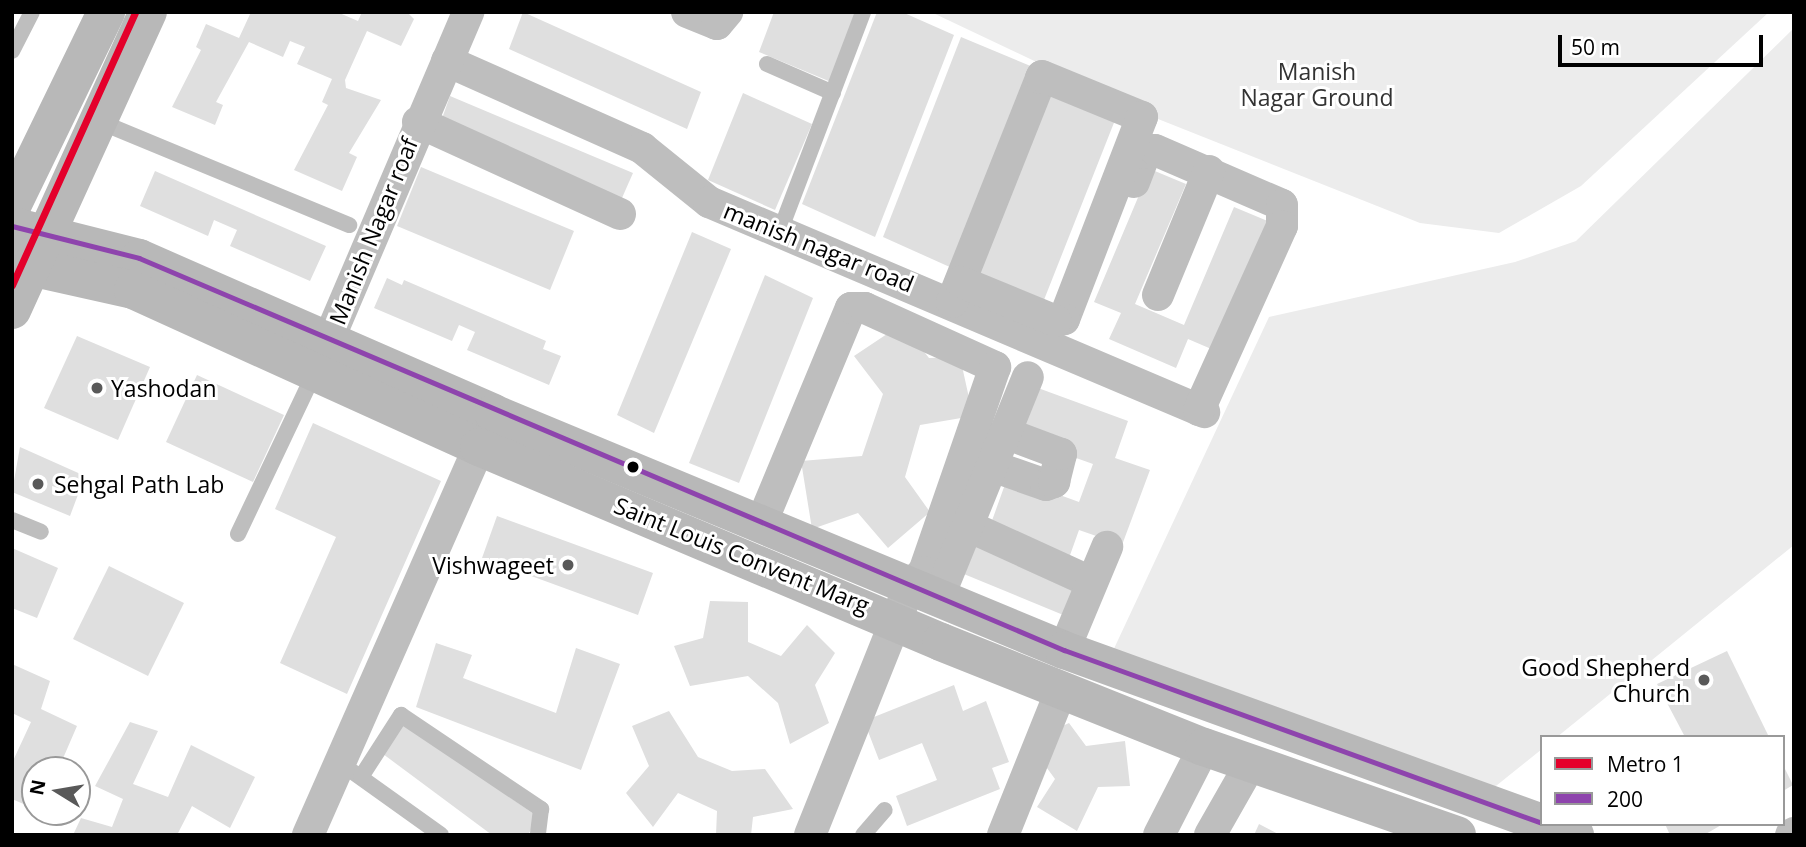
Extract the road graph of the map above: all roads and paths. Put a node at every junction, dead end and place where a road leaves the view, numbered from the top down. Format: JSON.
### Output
{"nodes":[{"id":1,"x":32,"y":12,"type":"edge"},
{"id":2,"x":148,"y":12,"type":"edge"},
{"id":3,"x":468,"y":12,"type":"edge"},
{"id":4,"x":687,"y":12,"type":"edge"},
{"id":5,"x":727,"y":12,"type":"edge"},
{"id":6,"x":863,"y":12,"type":"edge"},
{"id":7,"x":100,"y":14,"type":"edge"},
{"id":8,"x":12,"y":51,"type":"edge"},
{"id":9,"x":447,"y":61,"type":"junction"},
{"id":10,"x":767,"y":64,"type":"dead end"},
{"id":11,"x":832,"y":93,"type":"junction"},
{"id":12,"x":98,"y":121,"type":"junction"},
{"id":13,"x":418,"y":122,"type":"junction"},
{"id":14,"x":1209,"y":171,"type":"junction"},
{"id":15,"x":12,"y":206,"type":"edge"},
{"id":16,"x":620,"y":214,"type":"dead end"},
{"id":17,"x":349,"y":225,"type":"dead end"},
{"id":18,"x":780,"y":231,"type":"junction"},
{"id":19,"x":25,"y":248,"type":"edge"},
{"id":20,"x":956,"y":292,"type":"junction"},
{"id":21,"x":1158,"y":295,"type":"dead end"},
{"id":22,"x":12,"y":310,"type":"edge"},
{"id":23,"x":1067,"y":352,"type":"junction"},
{"id":24,"x":322,"y":356,"type":"junction"},
{"id":25,"x":1028,"y":377,"type":"dead end"},
{"id":26,"x":1005,"y":433,"type":"junction"},
{"id":27,"x":479,"y":447,"type":"junction"},
{"id":28,"x":992,"y":466,"type":"junction"},
{"id":29,"x":12,"y":520,"type":"edge"},
{"id":30,"x":761,"y":524,"type":"junction"},
{"id":31,"x":968,"y":526,"type":"junction"},
{"id":32,"x":41,"y":532,"type":"dead end"},
{"id":33,"x":238,"y":534,"type":"dead end"},
{"id":34,"x":1107,"y":547,"type":"dead end"},
{"id":35,"x":1091,"y":582,"type":"junction"},
{"id":36,"x":915,"y":600,"type":"junction"},
{"id":37,"x":1064,"y":650,"type":"junction"},
{"id":38,"x":1061,"y":691,"type":"junction"},
{"id":39,"x":1204,"y":747,"type":"junction"},
{"id":40,"x":1251,"y":763,"type":"junction"},
{"id":41,"x":350,"y":770,"type":"junction"},
{"id":42,"x":885,"y":810,"type":"dead end"},
{"id":43,"x":1540,"y":823,"type":"edge"},
{"id":44,"x":1549,"y":826,"type":"edge"},
{"id":45,"x":1412,"y":829,"type":"edge"},
{"id":46,"x":308,"y":835,"type":"edge"},
{"id":47,"x":441,"y":835,"type":"edge"},
{"id":48,"x":538,"y":835,"type":"edge"},
{"id":49,"x":810,"y":835,"type":"edge"},
{"id":50,"x":863,"y":835,"type":"edge"},
{"id":51,"x":1003,"y":835,"type":"edge"},
{"id":52,"x":1159,"y":835,"type":"edge"},
{"id":53,"x":1210,"y":835,"type":"edge"},
{"id":54,"x":1457,"y":835,"type":"edge"},
{"id":55,"x":1575,"y":835,"type":"edge"}],
"edges":[{"from":1,"to":8,"type":"lane"},
{"from":2,"to":12,"type":"main road"},
{"from":3,"to":9,"type":"street"},
{"from":4,"to":5,"type":"street"},
{"from":6,"to":11,"type":"lane"},
{"from":7,"to":15,"type":"main road"},
{"from":9,"to":13,"type":"street"},
{"from":9,"to":18,"type":"street","name":"manish nagar road"},
{"from":10,"to":11,"type":"lane"},
{"from":11,"to":18,"type":"lane"},
{"from":12,"to":17,"type":"lane"},
{"from":12,"to":19,"type":"main road"},
{"from":13,"to":16,"type":"street"},
{"from":13,"to":24,"type":"street","name":"Manish Nagar roaf"},
{"from":14,"to":21,"type":"street"},
{"from":14,"to":23,"type":"street"},
{"from":14,"to":23,"type":"street","name":"manish nagar road"},
{"from":18,"to":20,"type":"street","name":"manish nagar road"},
{"from":19,"to":22,"type":"main road"},
{"from":19,"to":24,"type":"main road","name":"Saint Louis Convent Marg"},
{"from":20,"to":20,"type":"street"},
{"from":20,"to":23,"type":"street","name":"manish nagar road"},
{"from":24,"to":27,"type":"main road","name":"Saint Louis Convent Marg"},
{"from":24,"to":30,"type":"main road","name":"Saint Louis Convent Marg"},
{"from":24,"to":33,"type":"lane"},
{"from":25,"to":26,"type":"street"},
{"from":26,"to":28,"type":"street"},
{"from":26,"to":28,"type":"street"},
{"from":27,"to":36,"type":"main road","name":"Saint Louis Convent Marg"},
{"from":27,"to":41,"type":"street"},
{"from":28,"to":31,"type":"street"},
{"from":29,"to":32,"type":"lane"},
{"from":30,"to":36,"type":"main road","name":"Saint Louis Convent Marg"},
{"from":30,"to":36,"type":"street"},
{"from":31,"to":35,"type":"street"},
{"from":31,"to":36,"type":"street"},
{"from":34,"to":35,"type":"street"},
{"from":35,"to":37,"type":"street"},
{"from":36,"to":37,"type":"main road","name":"Saint Louis Convent Marg"},
{"from":36,"to":38,"type":"main road","name":"Saint Louis Convent Marg"},
{"from":36,"to":49,"type":"street"},
{"from":37,"to":43,"type":"main road","name":"Saint Louis Convent Marg"},
{"from":38,"to":39,"type":"main road","name":"Saint Louis Convent Marg"},
{"from":38,"to":51,"type":"street"},
{"from":39,"to":40,"type":"main road","name":"Saint Louis Convent Marg"},
{"from":39,"to":52,"type":"street"},
{"from":40,"to":45,"type":"main road","name":"Saint Louis Convent Marg"},
{"from":40,"to":53,"type":"street"},
{"from":41,"to":46,"type":"street"},
{"from":41,"to":47,"type":"lane"},
{"from":41,"to":48,"type":"lane"},
{"from":42,"to":50,"type":"lane"},
{"from":44,"to":55,"type":"main road","name":"Saint Louis Convent Marg"},
{"from":45,"to":54,"type":"main road","name":"Saint Louis Convent Marg"}]}
